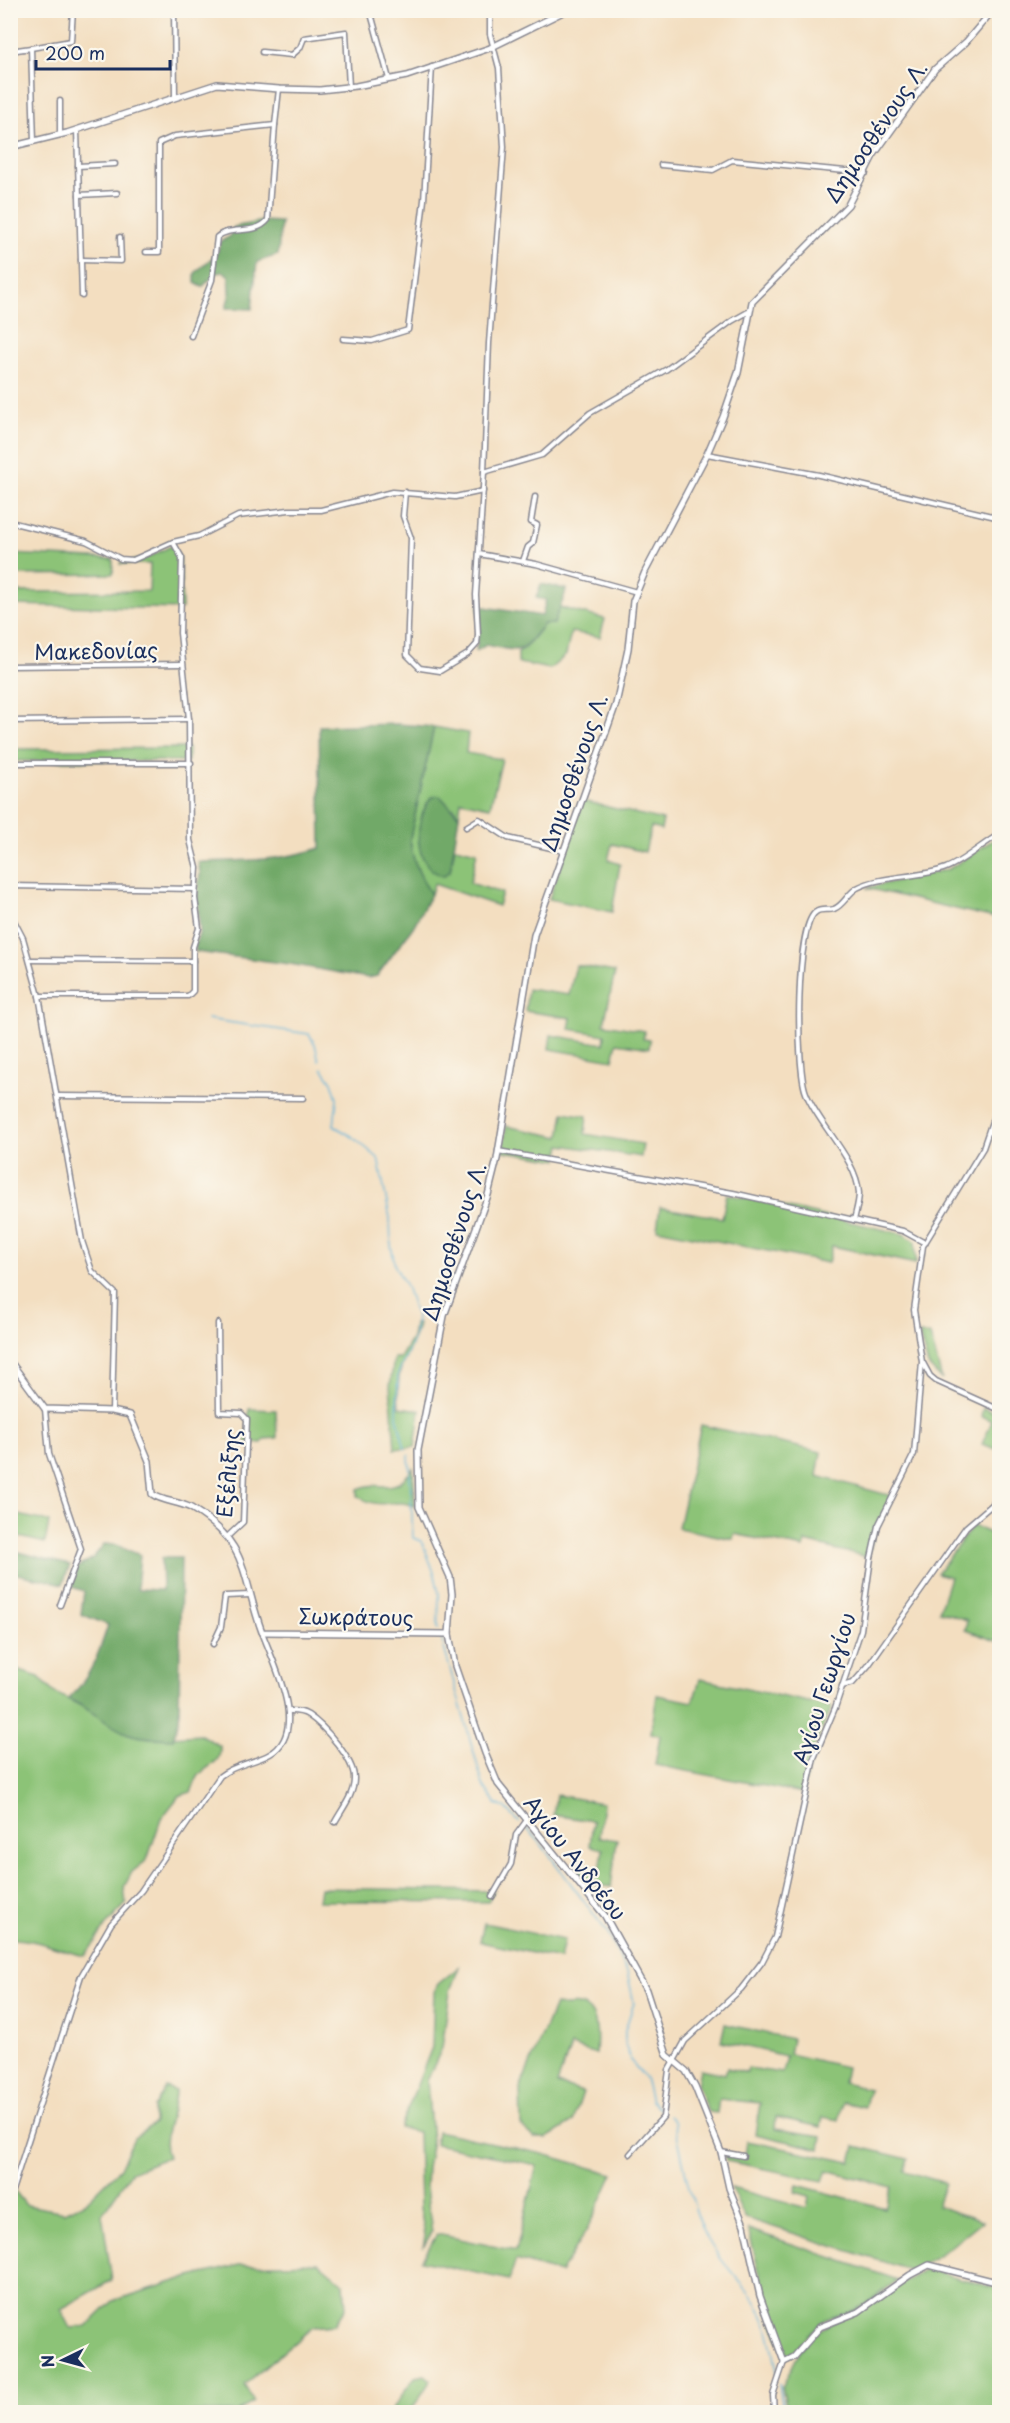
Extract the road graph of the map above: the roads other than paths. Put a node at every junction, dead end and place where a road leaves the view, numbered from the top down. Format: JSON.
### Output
{"nodes":[{"id":1,"x":73,"y":10,"type":"edge"},
{"id":2,"x":174,"y":10,"type":"edge"},
{"id":3,"x":370,"y":10,"type":"edge"},
{"id":4,"x":490,"y":10,"type":"edge"},
{"id":5,"x":567,"y":10,"type":"edge"},
{"id":6,"x":993,"y":10,"type":"edge"},
{"id":7,"x":494,"y":46,"type":"junction"},
{"id":8,"x":31,"y":48,"type":"junction"},
{"id":9,"x":10,"y":51,"type":"edge"},
{"id":10,"x":262,"y":52,"type":"dead end"},
{"id":11,"x":432,"y":67,"type":"junction"},
{"id":12,"x":389,"y":80,"type":"junction"},
{"id":13,"x":350,"y":87,"type":"junction"},
{"id":14,"x":279,"y":89,"type":"junction"},
{"id":15,"x":175,"y":97,"type":"junction"},
{"id":16,"x":60,"y":101,"type":"dead end"},
{"id":17,"x":275,"y":125,"type":"junction"},
{"id":18,"x":77,"y":129,"type":"junction"},
{"id":19,"x":60,"y":135,"type":"junction"},
{"id":20,"x":34,"y":141,"type":"junction"},
{"id":21,"x":10,"y":147,"type":"edge"},
{"id":22,"x":115,"y":164,"type":"dead end"},
{"id":23,"x":661,"y":165,"type":"dead end"},
{"id":24,"x":78,"y":166,"type":"junction"},
{"id":25,"x":867,"y":173,"type":"junction"},
{"id":26,"x":117,"y":194,"type":"dead end"},
{"id":27,"x":79,"y":195,"type":"junction"},
{"id":28,"x":120,"y":237,"type":"dead end"},
{"id":29,"x":146,"y":252,"type":"dead end"},
{"id":30,"x":81,"y":261,"type":"junction"},
{"id":31,"x":82,"y":296,"type":"dead end"},
{"id":32,"x":748,"y":312,"type":"junction"},
{"id":33,"x":191,"y":336,"type":"dead end"},
{"id":34,"x":343,"y":339,"type":"dead end"},
{"id":35,"x":707,"y":454,"type":"junction"},
{"id":36,"x":484,"y":472,"type":"junction"},
{"id":37,"x":483,"y":491,"type":"junction"},
{"id":38,"x":405,"y":492,"type":"junction"},
{"id":39,"x":535,"y":497,"type":"dead end"},
{"id":40,"x":999,"y":518,"type":"edge"},
{"id":41,"x":10,"y":522,"type":"edge"},
{"id":42,"x":172,"y":542,"type":"junction"},
{"id":43,"x":479,"y":554,"type":"junction"},
{"id":44,"x":523,"y":561,"type":"junction"},
{"id":45,"x":637,"y":592,"type":"junction"},
{"id":46,"x":182,"y":664,"type":"junction"},
{"id":47,"x":10,"y":666,"type":"edge"},
{"id":48,"x":189,"y":719,"type":"junction"},
{"id":49,"x":10,"y":721,"type":"edge"},
{"id":50,"x":10,"y":763,"type":"edge"},
{"id":51,"x":191,"y":763,"type":"junction"},
{"id":52,"x":466,"y":827,"type":"dead end"},
{"id":53,"x":999,"y":834,"type":"edge"},
{"id":54,"x":564,"y":851,"type":"junction"},
{"id":55,"x":10,"y":886,"type":"edge"},
{"id":56,"x":195,"y":889,"type":"junction"},
{"id":57,"x":10,"y":913,"type":"edge"},
{"id":58,"x":30,"y":960,"type":"junction"},
{"id":59,"x":193,"y":962,"type":"junction"},
{"id":60,"x":39,"y":996,"type":"junction"},
{"id":61,"x":58,"y":1096,"type":"junction"},
{"id":62,"x":303,"y":1098,"type":"dead end"},
{"id":63,"x":999,"y":1098,"type":"edge"},
{"id":64,"x":498,"y":1151,"type":"junction"},
{"id":65,"x":854,"y":1220,"type":"junction"},
{"id":66,"x":925,"y":1243,"type":"junction"},
{"id":67,"x":218,"y":1323,"type":"dead end"},
{"id":68,"x":10,"y":1361,"type":"edge"},
{"id":69,"x":922,"y":1362,"type":"junction"},
{"id":70,"x":45,"y":1409,"type":"junction"},
{"id":71,"x":112,"y":1410,"type":"junction"},
{"id":72,"x":999,"y":1410,"type":"edge"},
{"id":73,"x":999,"y":1498,"type":"edge"},
{"id":74,"x":227,"y":1537,"type":"junction"},
{"id":75,"x":250,"y":1595,"type":"junction"},
{"id":76,"x":60,"y":1605,"type":"dead end"},
{"id":77,"x":262,"y":1632,"type":"junction"},
{"id":78,"x":449,"y":1634,"type":"junction"},
{"id":79,"x":213,"y":1644,"type":"dead end"},
{"id":80,"x":842,"y":1686,"type":"junction"},
{"id":81,"x":290,"y":1711,"type":"junction"},
{"id":82,"x":527,"y":1821,"type":"junction"},
{"id":83,"x":335,"y":1822,"type":"dead end"},
{"id":84,"x":492,"y":1897,"type":"dead end"},
{"id":85,"x":674,"y":2062,"type":"junction"},
{"id":86,"x":721,"y":2152,"type":"junction"},
{"id":87,"x":630,"y":2154,"type":"dead end"},
{"id":88,"x":743,"y":2156,"type":"dead end"},
{"id":89,"x":10,"y":2197,"type":"edge"},
{"id":90,"x":999,"y":2283,"type":"edge"},
{"id":91,"x":784,"y":2362,"type":"junction"},
{"id":92,"x":774,"y":2412,"type":"edge"}],
"edges":[{"from":1,"to":8,"type":"street"},
{"from":2,"to":15,"type":"street"},
{"from":3,"to":12,"type":"street"},
{"from":4,"to":7,"type":"street"},
{"from":5,"to":7,"type":"street"},
{"from":6,"to":25,"type":"street","name":"Δημοσθένους Λ."},
{"from":7,"to":11,"type":"street"},
{"from":7,"to":36,"type":"street"},
{"from":8,"to":9,"type":"street"},
{"from":8,"to":20,"type":"street"},
{"from":10,"to":13,"type":"street"},
{"from":11,"to":12,"type":"street"},
{"from":11,"to":34,"type":"street"},
{"from":12,"to":13,"type":"street"},
{"from":13,"to":14,"type":"street"},
{"from":14,"to":15,"type":"street"},
{"from":14,"to":17,"type":"street"},
{"from":15,"to":18,"type":"street"},
{"from":16,"to":19,"type":"street"},
{"from":17,"to":29,"type":"street"},
{"from":17,"to":33,"type":"street"},
{"from":18,"to":19,"type":"street"},
{"from":18,"to":24,"type":"street"},
{"from":19,"to":20,"type":"street"},
{"from":20,"to":21,"type":"street"},
{"from":22,"to":24,"type":"street"},
{"from":23,"to":25,"type":"street"},
{"from":24,"to":27,"type":"street"},
{"from":25,"to":32,"type":"street","name":"Δημοσθένους Λ."},
{"from":26,"to":27,"type":"street"},
{"from":27,"to":30,"type":"street"},
{"from":28,"to":30,"type":"street"},
{"from":30,"to":31,"type":"street"},
{"from":32,"to":35,"type":"street","name":"Δημοσθένους Λ."},
{"from":32,"to":36,"type":"street"},
{"from":35,"to":40,"type":"street"},
{"from":35,"to":45,"type":"street","name":"Δημοσθένους Λ."},
{"from":36,"to":37,"type":"street"},
{"from":37,"to":38,"type":"street"},
{"from":37,"to":43,"type":"street"},
{"from":38,"to":42,"type":"street"},
{"from":38,"to":43,"type":"street"},
{"from":39,"to":44,"type":"street"},
{"from":41,"to":42,"type":"street"},
{"from":42,"to":46,"type":"street"},
{"from":43,"to":44,"type":"street"},
{"from":44,"to":45,"type":"street"},
{"from":45,"to":54,"type":"street","name":"Δημοσθένους Λ."},
{"from":46,"to":47,"type":"street","name":"Μακεδονίας"},
{"from":46,"to":48,"type":"street"},
{"from":48,"to":49,"type":"street"},
{"from":48,"to":51,"type":"street"},
{"from":50,"to":51,"type":"street"},
{"from":51,"to":56,"type":"street"},
{"from":52,"to":54,"type":"street"},
{"from":53,"to":65,"type":"street"},
{"from":54,"to":64,"type":"street","name":"Δημοσθένους Λ."},
{"from":55,"to":56,"type":"street"},
{"from":56,"to":59,"type":"street"},
{"from":57,"to":58,"type":"street"},
{"from":58,"to":59,"type":"street"},
{"from":58,"to":60,"type":"street"},
{"from":59,"to":60,"type":"street"},
{"from":60,"to":61,"type":"street"},
{"from":61,"to":62,"type":"street"},
{"from":61,"to":71,"type":"street"},
{"from":63,"to":66,"type":"street","name":"Αγίου Γεωργίου"},
{"from":64,"to":65,"type":"street"},
{"from":64,"to":78,"type":"street","name":"Δημοσθένους Λ."},
{"from":65,"to":66,"type":"street"},
{"from":66,"to":69,"type":"street","name":"Αγίου Γεωργίου"},
{"from":67,"to":74,"type":"street","name":"Εξέλιξης"},
{"from":68,"to":70,"type":"street"},
{"from":69,"to":72,"type":"street"},
{"from":69,"to":80,"type":"street","name":"Αγίου Γεωργίου"},
{"from":70,"to":71,"type":"street"},
{"from":70,"to":76,"type":"street"},
{"from":71,"to":74,"type":"street"},
{"from":73,"to":80,"type":"street"},
{"from":74,"to":75,"type":"street"},
{"from":75,"to":77,"type":"street"},
{"from":75,"to":79,"type":"street"},
{"from":77,"to":78,"type":"street","name":"Σωκράτους"},
{"from":77,"to":81,"type":"street"},
{"from":78,"to":82,"type":"street","name":"Αγίου Ανδρέου"},
{"from":80,"to":85,"type":"street","name":"Αγίου Γεωργίου"},
{"from":81,"to":83,"type":"street"},
{"from":81,"to":89,"type":"street"},
{"from":82,"to":84,"type":"street"},
{"from":82,"to":85,"type":"street","name":"Αγίου Ανδρέου"},
{"from":85,"to":86,"type":"street","name":"Αγίου Ανδρέου"},
{"from":85,"to":87,"type":"street","name":"Αγίου Γεωργίου"},
{"from":86,"to":88,"type":"street"},
{"from":86,"to":91,"type":"street","name":"Αγίου Ανδρέου"},
{"from":90,"to":91,"type":"street"},
{"from":91,"to":92,"type":"street"}]}
